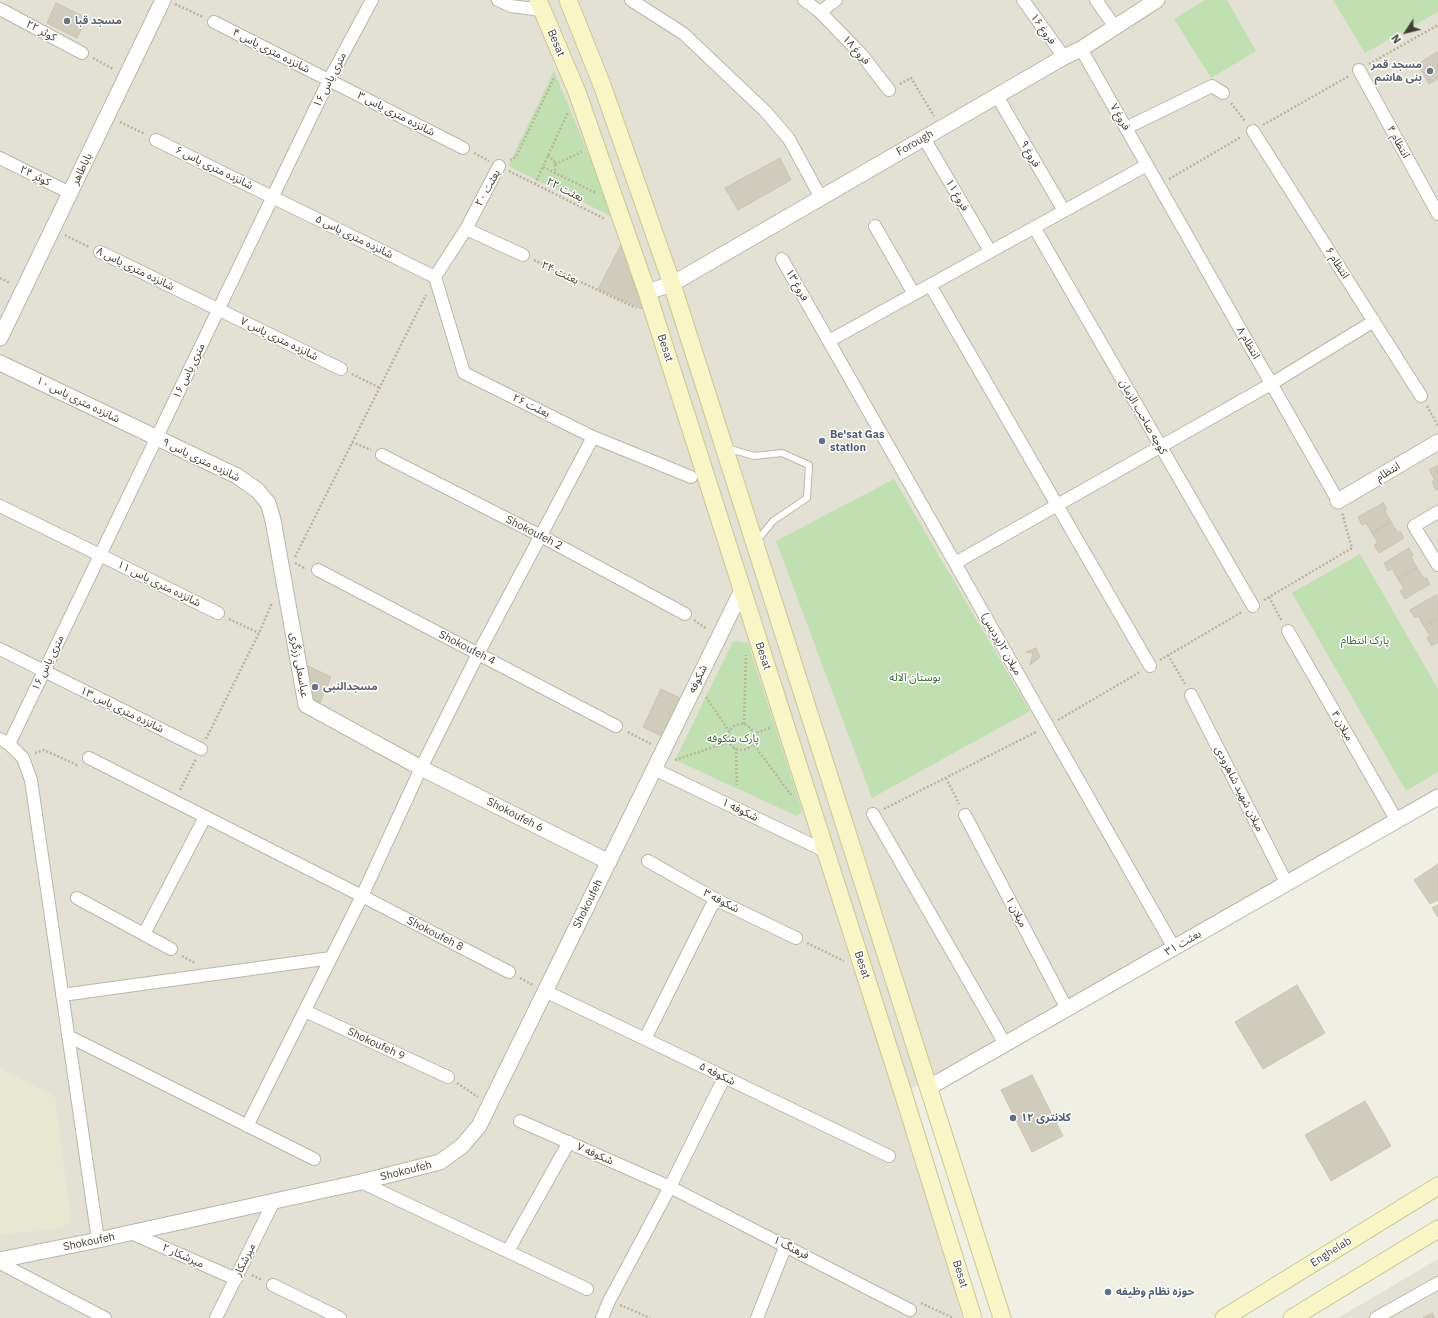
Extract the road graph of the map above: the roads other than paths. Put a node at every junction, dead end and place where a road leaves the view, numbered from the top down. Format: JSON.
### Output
{"nodes":[{"id":1,"x":372,"y":0,"type":"edge"},
{"id":2,"x":498,"y":0,"type":"edge"},
{"id":3,"x":568,"y":0,"type":"edge"},
{"id":4,"x":631,"y":0,"type":"edge"},
{"id":5,"x":804,"y":0,"type":"edge"},
{"id":6,"x":836,"y":0,"type":"edge"},
{"id":7,"x":1023,"y":0,"type":"edge"},
{"id":8,"x":1096,"y":0,"type":"edge"},
{"id":9,"x":1157,"y":0,"type":"edge"},
{"id":10,"x":169,"y":2,"type":"edge"},
{"id":11,"x":540,"y":5,"type":"edge"},
{"id":12,"x":0,"y":9,"type":"edge"},
{"id":13,"x":820,"y":12,"type":"junction"},
{"id":14,"x":214,"y":22,"type":"road end"},
{"id":15,"x":1115,"y":27,"type":"junction"},
{"id":16,"x":1081,"y":49,"type":"junction"},
{"id":17,"x":82,"y":53,"type":"road end"},
{"id":18,"x":1064,"y":57,"type":"junction"},
{"id":19,"x":1359,"y":70,"type":"road end"},
{"id":20,"x":329,"y":80,"type":"junction"},
{"id":21,"x":889,"y":90,"type":"dead end"},
{"id":22,"x":1223,"y":93,"type":"road end"},
{"id":23,"x":997,"y":96,"type":"junction"},
{"id":24,"x":1126,"y":128,"type":"junction"},
{"id":25,"x":1253,"y":131,"type":"road end"},
{"id":26,"x":924,"y":138,"type":"junction"},
{"id":27,"x":156,"y":140,"type":"road end"},
{"id":28,"x":463,"y":148,"type":"road end"},
{"id":29,"x":0,"y":158,"type":"edge"},
{"id":30,"x":1147,"y":165,"type":"junction"},
{"id":31,"x":499,"y":166,"type":"road end"},
{"id":32,"x":1158,"y":185,"type":"joint"},
{"id":33,"x":70,"y":193,"type":"junction"},
{"id":34,"x":272,"y":197,"type":"junction"},
{"id":35,"x":821,"y":198,"type":"junction"},
{"id":36,"x":1064,"y":211,"type":"junction"},
{"id":37,"x":1438,"y":214,"type":"edge"},
{"id":38,"x":874,"y":226,"type":"dead end"},
{"id":39,"x":1034,"y":227,"type":"junction"},
{"id":40,"x":466,"y":229,"type":"junction"},
{"id":41,"x":990,"y":251,"type":"junction"},
{"id":42,"x":100,"y":252,"type":"road end"},
{"id":43,"x":523,"y":255,"type":"road end"},
{"id":44,"x":782,"y":259,"type":"dead end"},
{"id":45,"x":435,"y":277,"type":"junction"},
{"id":46,"x":672,"y":284,"type":"junction"},
{"id":47,"x":930,"y":285,"type":"junction"},
{"id":48,"x":647,"y":292,"type":"junction"},
{"id":49,"x":914,"y":294,"type":"junction"},
{"id":50,"x":218,"y":310,"type":"junction"},
{"id":51,"x":1374,"y":321,"type":"junction"},
{"id":52,"x":0,"y":338,"type":"edge"},
{"id":53,"x":829,"y":341,"type":"junction"},
{"id":54,"x":0,"y":363,"type":"edge"},
{"id":55,"x":341,"y":369,"type":"road end"},
{"id":56,"x":1271,"y":384,"type":"junction"},
{"id":57,"x":1421,"y":396,"type":"road end"},
{"id":58,"x":593,"y":437,"type":"junction"},
{"id":59,"x":156,"y":438,"type":"junction"},
{"id":60,"x":1438,"y":442,"type":"edge"},
{"id":61,"x":724,"y":447,"type":"junction"},
{"id":62,"x":1161,"y":447,"type":"junction"},
{"id":63,"x":382,"y":455,"type":"road end"},
{"id":64,"x":691,"y":477,"type":"dead end"},
{"id":65,"x":1338,"y":501,"type":"joint"},
{"id":66,"x":0,"y":506,"type":"edge"},
{"id":67,"x":1057,"y":506,"type":"junction"},
{"id":68,"x":1438,"y":512,"type":"edge"},
{"id":69,"x":273,"y":520,"type":"joint"},
{"id":70,"x":541,"y":536,"type":"junction"},
{"id":71,"x":754,"y":544,"type":"junction"},
{"id":72,"x":100,"y":555,"type":"junction"},
{"id":73,"x":955,"y":563,"type":"junction"},
{"id":74,"x":1438,"y":565,"type":"edge"},
{"id":75,"x":318,"y":570,"type":"dead end"},
{"id":76,"x":742,"y":590,"type":"junction"},
{"id":77,"x":1253,"y":606,"type":"road end"},
{"id":78,"x":218,"y":613,"type":"road end"},
{"id":79,"x":685,"y":614,"type":"road end"},
{"id":80,"x":1288,"y":631,"type":"road end"},
{"id":81,"x":0,"y":649,"type":"edge"},
{"id":82,"x":478,"y":654,"type":"junction"},
{"id":83,"x":1150,"y":666,"type":"road end"},
{"id":84,"x":44,"y":671,"type":"junction"},
{"id":85,"x":1191,"y":695,"type":"road end"},
{"id":86,"x":616,"y":726,"type":"road end"},
{"id":87,"x":4,"y":741,"type":"edge"},
{"id":88,"x":201,"y":749,"type":"road end"},
{"id":89,"x":89,"y":758,"type":"road end"},
{"id":90,"x":659,"y":759,"type":"junction"},
{"id":91,"x":421,"y":768,"type":"junction"},
{"id":92,"x":1438,"y":797,"type":"edge"},
{"id":93,"x":873,"y":814,"type":"road end"},
{"id":94,"x":965,"y":815,"type":"road end"},
{"id":95,"x":205,"y":817,"type":"junction"},
{"id":96,"x":1396,"y":821,"type":"junction"},
{"id":97,"x":825,"y":851,"type":"junction"},
{"id":98,"x":608,"y":862,"type":"junction"},
{"id":99,"x":648,"y":862,"type":"dead end"},
{"id":100,"x":1287,"y":884,"type":"junction"},
{"id":101,"x":362,"y":896,"type":"junction"},
{"id":102,"x":77,"y":898,"type":"dead end"},
{"id":103,"x":715,"y":899,"type":"junction"},
{"id":104,"x":144,"y":934,"type":"junction"},
{"id":105,"x":796,"y":938,"type":"road end"},
{"id":106,"x":1174,"y":948,"type":"junction"},
{"id":107,"x":171,"y":949,"type":"road end"},
{"id":108,"x":332,"y":958,"type":"junction"},
{"id":109,"x":509,"y":972,"type":"road end"},
{"id":110,"x":545,"y":991,"type":"junction"},
{"id":111,"x":62,"y":995,"type":"junction"},
{"id":112,"x":1067,"y":1009,"type":"junction"},
{"id":113,"x":305,"y":1011,"type":"junction"},
{"id":114,"x":68,"y":1036,"type":"junction"},
{"id":115,"x":645,"y":1039,"type":"junction"},
{"id":116,"x":1005,"y":1044,"type":"junction"},
{"id":117,"x":448,"y":1077,"type":"road end"},
{"id":118,"x":724,"y":1078,"type":"junction"},
{"id":119,"x":928,"y":1088,"type":"junction"},
{"id":120,"x":903,"y":1093,"type":"junction"},
{"id":121,"x":520,"y":1121,"type":"dead end"},
{"id":122,"x":247,"y":1126,"type":"junction"},
{"id":123,"x":569,"y":1142,"type":"junction"},
{"id":124,"x":889,"y":1156,"type":"dead end"},
{"id":125,"x":314,"y":1159,"type":"dead end"},
{"id":126,"x":361,"y":1182,"type":"junction"},
{"id":127,"x":1438,"y":1186,"type":"edge"},
{"id":128,"x":670,"y":1187,"type":"junction"},
{"id":129,"x":274,"y":1201,"type":"junction"},
{"id":130,"x":1438,"y":1229,"type":"edge"},
{"id":131,"x":131,"y":1233,"type":"junction"},
{"id":132,"x":98,"y":1240,"type":"junction"},
{"id":133,"x":786,"y":1245,"type":"junction"},
{"id":134,"x":508,"y":1251,"type":"junction"},
{"id":135,"x":0,"y":1261,"type":"edge"},
{"id":136,"x":238,"y":1274,"type":"junction"},
{"id":137,"x":1438,"y":1283,"type":"edge"},
{"id":138,"x":273,"y":1285,"type":"road end"},
{"id":139,"x":587,"y":1289,"type":"dead end"},
{"id":140,"x":910,"y":1310,"type":"road end"},
{"id":141,"x":98,"y":1316,"type":"edge"},
{"id":142,"x":216,"y":1318,"type":"edge"},
{"id":143,"x":340,"y":1318,"type":"edge"},
{"id":144,"x":602,"y":1318,"type":"edge"},
{"id":145,"x":757,"y":1318,"type":"edge"},
{"id":146,"x":973,"y":1318,"type":"edge"},
{"id":147,"x":1002,"y":1318,"type":"edge"},
{"id":148,"x":1224,"y":1318,"type":"edge"},
{"id":149,"x":1292,"y":1318,"type":"edge"},
{"id":150,"x":1376,"y":1318,"type":"edge"}],
"edges":[{"from":1,"to":20,"type":"street","name":"۱۶ متری یاس"},
{"from":2,"to":11,"type":"street"},
{"from":3,"to":46,"type":"main road"},
{"from":4,"to":35,"type":"street"},
{"from":5,"to":13,"type":"street","name":"فروغ ۱۸"},
{"from":6,"to":13,"type":"street"},
{"from":7,"to":18,"type":"street","name":"فروغ ۱۶"},
{"from":8,"to":15,"type":"street"},
{"from":9,"to":15,"type":"street","name":"Forough"},
{"from":10,"to":33,"type":"street","name":"باباطاهر"},
{"from":11,"to":48,"type":"main road","name":"Besat"},
{"from":12,"to":17,"type":"street","name":"کوثر ۲۲"},
{"from":13,"to":21,"type":"street","name":"فروغ ۱۸"},
{"from":14,"to":20,"type":"street","name":"شانزده متری یاس ۴"},
{"from":15,"to":16,"type":"street","name":"Forough"},
{"from":16,"to":18,"type":"street","name":"Forough"},
{"from":16,"to":24,"type":"street","name":"فروغ ۷"},
{"from":18,"to":23,"type":"street","name":"Forough"},
{"from":19,"to":37,"type":"street","name":"انتظام ۴"},
{"from":20,"to":28,"type":"street","name":"شانزده متری یاس ۳"},
{"from":20,"to":34,"type":"street","name":"۱۶ متری یاس"},
{"from":22,"to":24,"type":"street"},
{"from":23,"to":26,"type":"street","name":"Forough"},
{"from":23,"to":36,"type":"street","name":"فروغ ۹"},
{"from":24,"to":30,"type":"street","name":"فروغ ۷"},
{"from":25,"to":51,"type":"street","name":"انتظام ۶"},
{"from":26,"to":35,"type":"street","name":"Forough"},
{"from":26,"to":41,"type":"street","name":"فروغ ۱۱"},
{"from":27,"to":34,"type":"street","name":"شانزده متری یاس ۶"},
{"from":29,"to":33,"type":"street","name":"کوثر ۲۴"},
{"from":30,"to":32,"type":"street","name":"فروغ ۷"},
{"from":30,"to":36,"type":"street"},
{"from":31,"to":40,"type":"street","name":"بعثت ۲۰"},
{"from":32,"to":56,"type":"street","name":"انتظام ۸"},
{"from":33,"to":52,"type":"street","name":"باباطاهر"},
{"from":34,"to":45,"type":"street","name":"شانزده متری یاس ۵"},
{"from":34,"to":50,"type":"street","name":"۱۶ متری یاس"},
{"from":35,"to":46,"type":"street","name":"Forough"},
{"from":36,"to":39,"type":"street"},
{"from":38,"to":49,"type":"street"},
{"from":39,"to":41,"type":"street"},
{"from":39,"to":62,"type":"street","name":"کوچه صاحب الزمان"},
{"from":40,"to":43,"type":"street"},
{"from":40,"to":45,"type":"street","name":"بعثت ۲۰"},
{"from":41,"to":47,"type":"street"},
{"from":42,"to":50,"type":"street","name":"شانزده متری یاس ۸"},
{"from":44,"to":53,"type":"street","name":"فروغ ۱۳"},
{"from":45,"to":58,"type":"street","name":"بعثت ۲۶"},
{"from":46,"to":48,"type":"street","name":"Forough"},
{"from":46,"to":61,"type":"main road"},
{"from":47,"to":49,"type":"street"},
{"from":47,"to":67,"type":"street"},
{"from":48,"to":76,"type":"main road","name":"Besat"},
{"from":49,"to":53,"type":"street"},
{"from":50,"to":55,"type":"street","name":"شانزده متری یاس ۷"},
{"from":50,"to":59,"type":"street","name":"۱۶ متری یاس"},
{"from":51,"to":56,"type":"street"},
{"from":51,"to":57,"type":"street","name":"انتظام ۶"},
{"from":53,"to":73,"type":"street","name":"میلان ۲(پردیس)"},
{"from":54,"to":59,"type":"street","name":"شانزده متری یاس ۱۰"},
{"from":56,"to":62,"type":"street"},
{"from":56,"to":65,"type":"street","name":"انتظام ۸"},
{"from":58,"to":64,"type":"street","name":"بعثت ۲۶"},
{"from":58,"to":70,"type":"street"},
{"from":59,"to":69,"type":"street","name":"شانزده متری یاس ۹"},
{"from":59,"to":72,"type":"street","name":"۱۶ متری یاس"},
{"from":60,"to":65,"type":"street","name":"انتظام"},
{"from":61,"to":71,"type":"main road"},
{"from":61,"to":71,"type":"lane"},
{"from":62,"to":67,"type":"street"},
{"from":62,"to":77,"type":"street","name":"کوچه صاحب الزمان"},
{"from":63,"to":70,"type":"street","name":"Shokoufeh 2"},
{"from":66,"to":72,"type":"street","name":"شانزده متری یاس ۱۱"},
{"from":67,"to":73,"type":"street"},
{"from":67,"to":83,"type":"street"},
{"from":68,"to":74,"type":"street"},
{"from":69,"to":91,"type":"street","name":"عباسعلی زرگری"},
{"from":70,"to":79,"type":"street","name":"Shokoufeh 2"},
{"from":70,"to":82,"type":"street"},
{"from":71,"to":119,"type":"main road"},
{"from":72,"to":78,"type":"street","name":"شانزده متری یاس ۱۱"},
{"from":72,"to":84,"type":"street","name":"۱۶ متری یاس"},
{"from":73,"to":106,"type":"street","name":"میلان ۲(پردیس)"},
{"from":75,"to":82,"type":"street","name":"Shokoufeh 4"},
{"from":76,"to":90,"type":"street","name":"شکوفه"},
{"from":76,"to":97,"type":"main road","name":"Besat"},
{"from":80,"to":96,"type":"street","name":"میلان ۴"},
{"from":81,"to":84,"type":"street","name":"شانزده متری یاس ۱۳"},
{"from":82,"to":86,"type":"street","name":"Shokoufeh 4"},
{"from":82,"to":91,"type":"street"},
{"from":84,"to":87,"type":"street","name":"۱۶ متری یاس"},
{"from":84,"to":88,"type":"street","name":"شانزده متری یاس ۱۳"},
{"from":85,"to":100,"type":"street","name":"میلان شهید شاهرودی"},
{"from":87,"to":111,"type":"street"},
{"from":89,"to":95,"type":"street","name":"Shokoufeh 8"},
{"from":90,"to":97,"type":"street","name":"شکوفه ۱"},
{"from":90,"to":98,"type":"street","name":"Shokoufeh"},
{"from":91,"to":98,"type":"street","name":"Shokoufeh 6"},
{"from":91,"to":101,"type":"street"},
{"from":92,"to":96,"type":"street","name":"بعثت ۳۱"},
{"from":93,"to":116,"type":"street"},
{"from":94,"to":112,"type":"street","name":"میلان ۱"},
{"from":95,"to":101,"type":"street","name":"Shokoufeh 8"},
{"from":95,"to":104,"type":"street"},
{"from":96,"to":100,"type":"street","name":"بعثت ۳۱"},
{"from":97,"to":120,"type":"main road","name":"Besat"},
{"from":98,"to":110,"type":"street","name":"Shokoufeh"},
{"from":99,"to":103,"type":"street","name":"شکوفه ۳"},
{"from":100,"to":106,"type":"street","name":"بعثت ۳۱"},
{"from":101,"to":108,"type":"street"},
{"from":101,"to":109,"type":"street","name":"Shokoufeh 8"},
{"from":102,"to":104,"type":"street"},
{"from":103,"to":105,"type":"street","name":"شکوفه ۳"},
{"from":103,"to":115,"type":"street"},
{"from":104,"to":107,"type":"street"},
{"from":106,"to":112,"type":"street","name":"بعثت ۳۱"},
{"from":108,"to":111,"type":"street"},
{"from":108,"to":113,"type":"street"},
{"from":110,"to":115,"type":"street","name":"شکوفه ۵"},
{"from":110,"to":126,"type":"street","name":"Shokoufeh"},
{"from":111,"to":114,"type":"street"},
{"from":112,"to":116,"type":"street","name":"بعثت ۳۱"},
{"from":113,"to":117,"type":"street","name":"Shokoufeh 9"},
{"from":113,"to":122,"type":"street"},
{"from":114,"to":122,"type":"street"},
{"from":114,"to":132,"type":"street"},
{"from":115,"to":118,"type":"street","name":"شکوفه ۵"},
{"from":116,"to":119,"type":"street","name":"بعثت ۳۱"},
{"from":118,"to":124,"type":"street","name":"شکوفه ۵"},
{"from":118,"to":128,"type":"street"},
{"from":119,"to":120,"type":"main road"},
{"from":119,"to":147,"type":"main road"},
{"from":120,"to":146,"type":"main road","name":"Besat"},
{"from":121,"to":123,"type":"street","name":"شکوفه ۷"},
{"from":122,"to":125,"type":"street"},
{"from":123,"to":128,"type":"street","name":"شکوفه ۷"},
{"from":123,"to":134,"type":"street"},
{"from":126,"to":129,"type":"street","name":"Shokoufeh"},
{"from":126,"to":134,"type":"street"},
{"from":127,"to":148,"type":"main road","name":"Enghelab"},
{"from":128,"to":133,"type":"street","name":"فرهنگ ۱"},
{"from":128,"to":144,"type":"street"},
{"from":129,"to":131,"type":"street","name":"Shokoufeh"},
{"from":129,"to":136,"type":"street","name":"میرشکار"},
{"from":130,"to":149,"type":"main road"},
{"from":131,"to":132,"type":"street","name":"Shokoufeh"},
{"from":131,"to":136,"type":"street","name":"میرشکار ۲"},
{"from":132,"to":135,"type":"street","name":"Shokoufeh"},
{"from":133,"to":140,"type":"street","name":"فرهنگ ۱"},
{"from":133,"to":145,"type":"street"},
{"from":134,"to":139,"type":"street"},
{"from":135,"to":141,"type":"street"},
{"from":136,"to":142,"type":"street","name":"میرشکار"},
{"from":137,"to":150,"type":"street"},
{"from":138,"to":143,"type":"street"}]}
